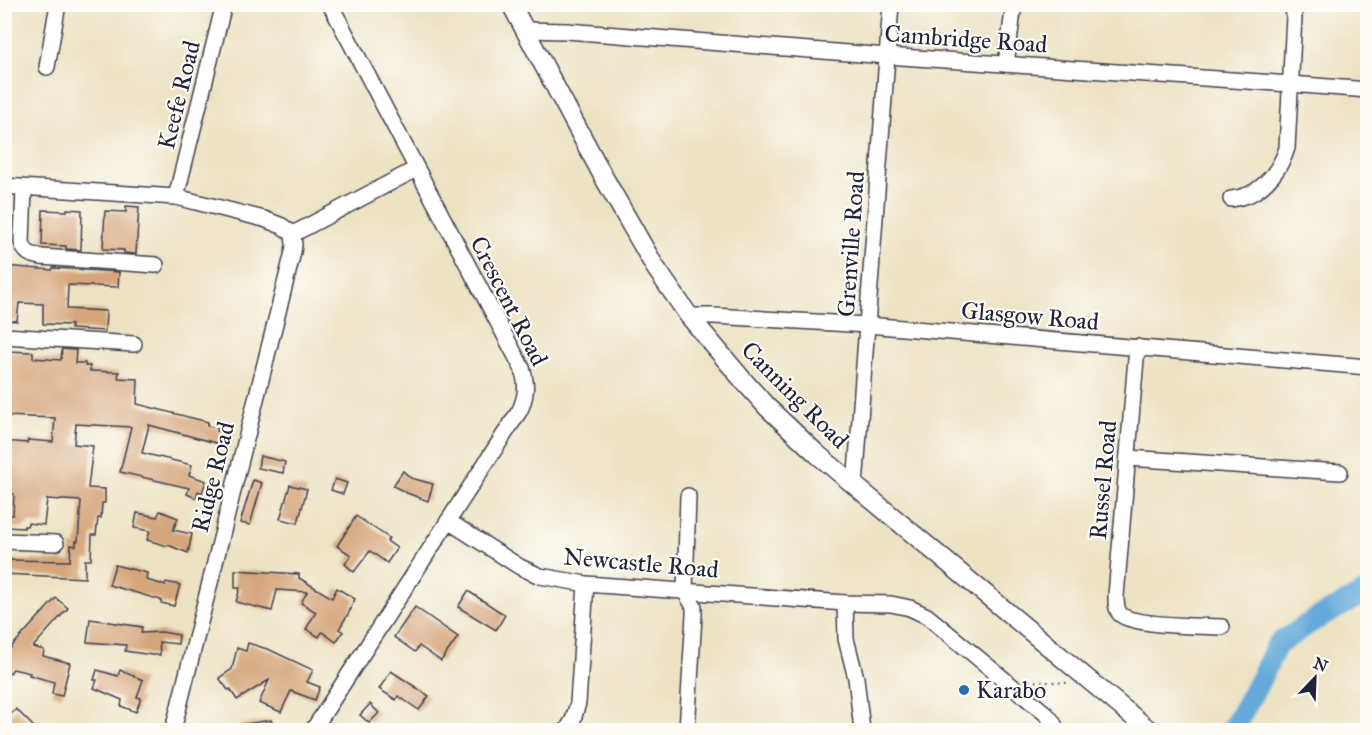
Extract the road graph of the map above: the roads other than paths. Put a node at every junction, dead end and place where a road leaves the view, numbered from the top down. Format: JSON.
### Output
{"nodes":[{"id":1,"x":58,"y":4,"type":"edge"},
{"id":2,"x":224,"y":4,"type":"edge"},
{"id":3,"x":330,"y":4,"type":"edge"},
{"id":4,"x":511,"y":4,"type":"edge"},
{"id":5,"x":891,"y":4,"type":"edge"},
{"id":6,"x":1014,"y":4,"type":"edge"},
{"id":7,"x":1293,"y":4,"type":"edge"},
{"id":8,"x":525,"y":30,"type":"junction"},
{"id":9,"x":888,"y":56,"type":"junction"},
{"id":10,"x":1006,"y":64,"type":"junction"},
{"id":11,"x":47,"y":67,"type":"dead end"},
{"id":12,"x":1290,"y":84,"type":"junction"},
{"id":13,"x":1368,"y":90,"type":"edge"},
{"id":14,"x":416,"y":168,"type":"junction"},
{"id":15,"x":4,"y":186,"type":"edge"},
{"id":16,"x":24,"y":188,"type":"junction"},
{"id":17,"x":176,"y":196,"type":"junction"},
{"id":18,"x":1231,"y":199,"type":"dead end"},
{"id":19,"x":293,"y":234,"type":"junction"},
{"id":20,"x":156,"y":265,"type":"dead end"},
{"id":21,"x":689,"y":316,"type":"junction"},
{"id":22,"x":867,"y":326,"type":"junction"},
{"id":23,"x":4,"y":336,"type":"edge"},
{"id":24,"x":134,"y":344,"type":"dead end"},
{"id":25,"x":1137,"y":347,"type":"junction"},
{"id":26,"x":1368,"y":367,"type":"edge"},
{"id":27,"x":1128,"y":458,"type":"junction"},
{"id":28,"x":1340,"y":472,"type":"dead end"},
{"id":29,"x":855,"y":486,"type":"junction"},
{"id":30,"x":688,"y":496,"type":"dead end"},
{"id":31,"x":448,"y":521,"type":"junction"},
{"id":32,"x":4,"y":541,"type":"edge"},
{"id":33,"x":57,"y":543,"type":"dead end"},
{"id":34,"x":586,"y":584,"type":"junction"},
{"id":35,"x":685,"y":591,"type":"junction"},
{"id":36,"x":845,"y":603,"type":"junction"},
{"id":37,"x":1222,"y":627,"type":"dead end"},
{"id":38,"x":173,"y":730,"type":"edge"},
{"id":39,"x":313,"y":730,"type":"edge"},
{"id":40,"x":567,"y":730,"type":"edge"},
{"id":41,"x":687,"y":730,"type":"edge"},
{"id":42,"x":862,"y":730,"type":"edge"},
{"id":43,"x":1057,"y":730,"type":"edge"},
{"id":44,"x":1149,"y":730,"type":"edge"}],
"edges":[{"from":1,"to":11,"type":"street"},
{"from":2,"to":17,"type":"street","name":"Keefe Road"},
{"from":3,"to":14,"type":"street","name":"Crescent Road"},
{"from":4,"to":8,"type":"main road","name":"Canning Road"},
{"from":5,"to":9,"type":"street","name":"Grenville Road"},
{"from":6,"to":10,"type":"street"},
{"from":7,"to":12,"type":"street"},
{"from":8,"to":9,"type":"street","name":"Cambridge Road"},
{"from":8,"to":21,"type":"main road","name":"Canning Road"},
{"from":9,"to":10,"type":"street","name":"Cambridge Road"},
{"from":9,"to":22,"type":"street","name":"Grenville Road"},
{"from":10,"to":12,"type":"street","name":"Cambridge Road"},
{"from":12,"to":13,"type":"street","name":"Cambridge Road"},
{"from":12,"to":18,"type":"street"},
{"from":14,"to":19,"type":"street"},
{"from":14,"to":31,"type":"street","name":"Crescent Road"},
{"from":15,"to":16,"type":"street"},
{"from":16,"to":17,"type":"street"},
{"from":16,"to":20,"type":"street"},
{"from":17,"to":19,"type":"street"},
{"from":19,"to":38,"type":"street","name":"Ridge Road"},
{"from":21,"to":22,"type":"street","name":"Glasgow Road"},
{"from":21,"to":29,"type":"main road","name":"Canning Road"},
{"from":22,"to":25,"type":"street","name":"Glasgow Road"},
{"from":22,"to":29,"type":"street","name":"Grenville Road"},
{"from":23,"to":24,"type":"street"},
{"from":25,"to":26,"type":"street","name":"Glasgow Road"},
{"from":25,"to":27,"type":"street","name":"Russel Road"},
{"from":27,"to":28,"type":"street"},
{"from":27,"to":37,"type":"street","name":"Russel Road"},
{"from":29,"to":44,"type":"main road","name":"Canning Road"},
{"from":30,"to":35,"type":"street"},
{"from":31,"to":34,"type":"street","name":"Newcastle Road"},
{"from":31,"to":39,"type":"street","name":"Crescent Road"},
{"from":32,"to":33,"type":"street"},
{"from":34,"to":35,"type":"street","name":"Newcastle Road"},
{"from":34,"to":40,"type":"street"},
{"from":35,"to":36,"type":"street","name":"Newcastle Road"},
{"from":35,"to":41,"type":"street"},
{"from":36,"to":42,"type":"street"},
{"from":36,"to":43,"type":"street","name":"Newcastle Road"}]}
